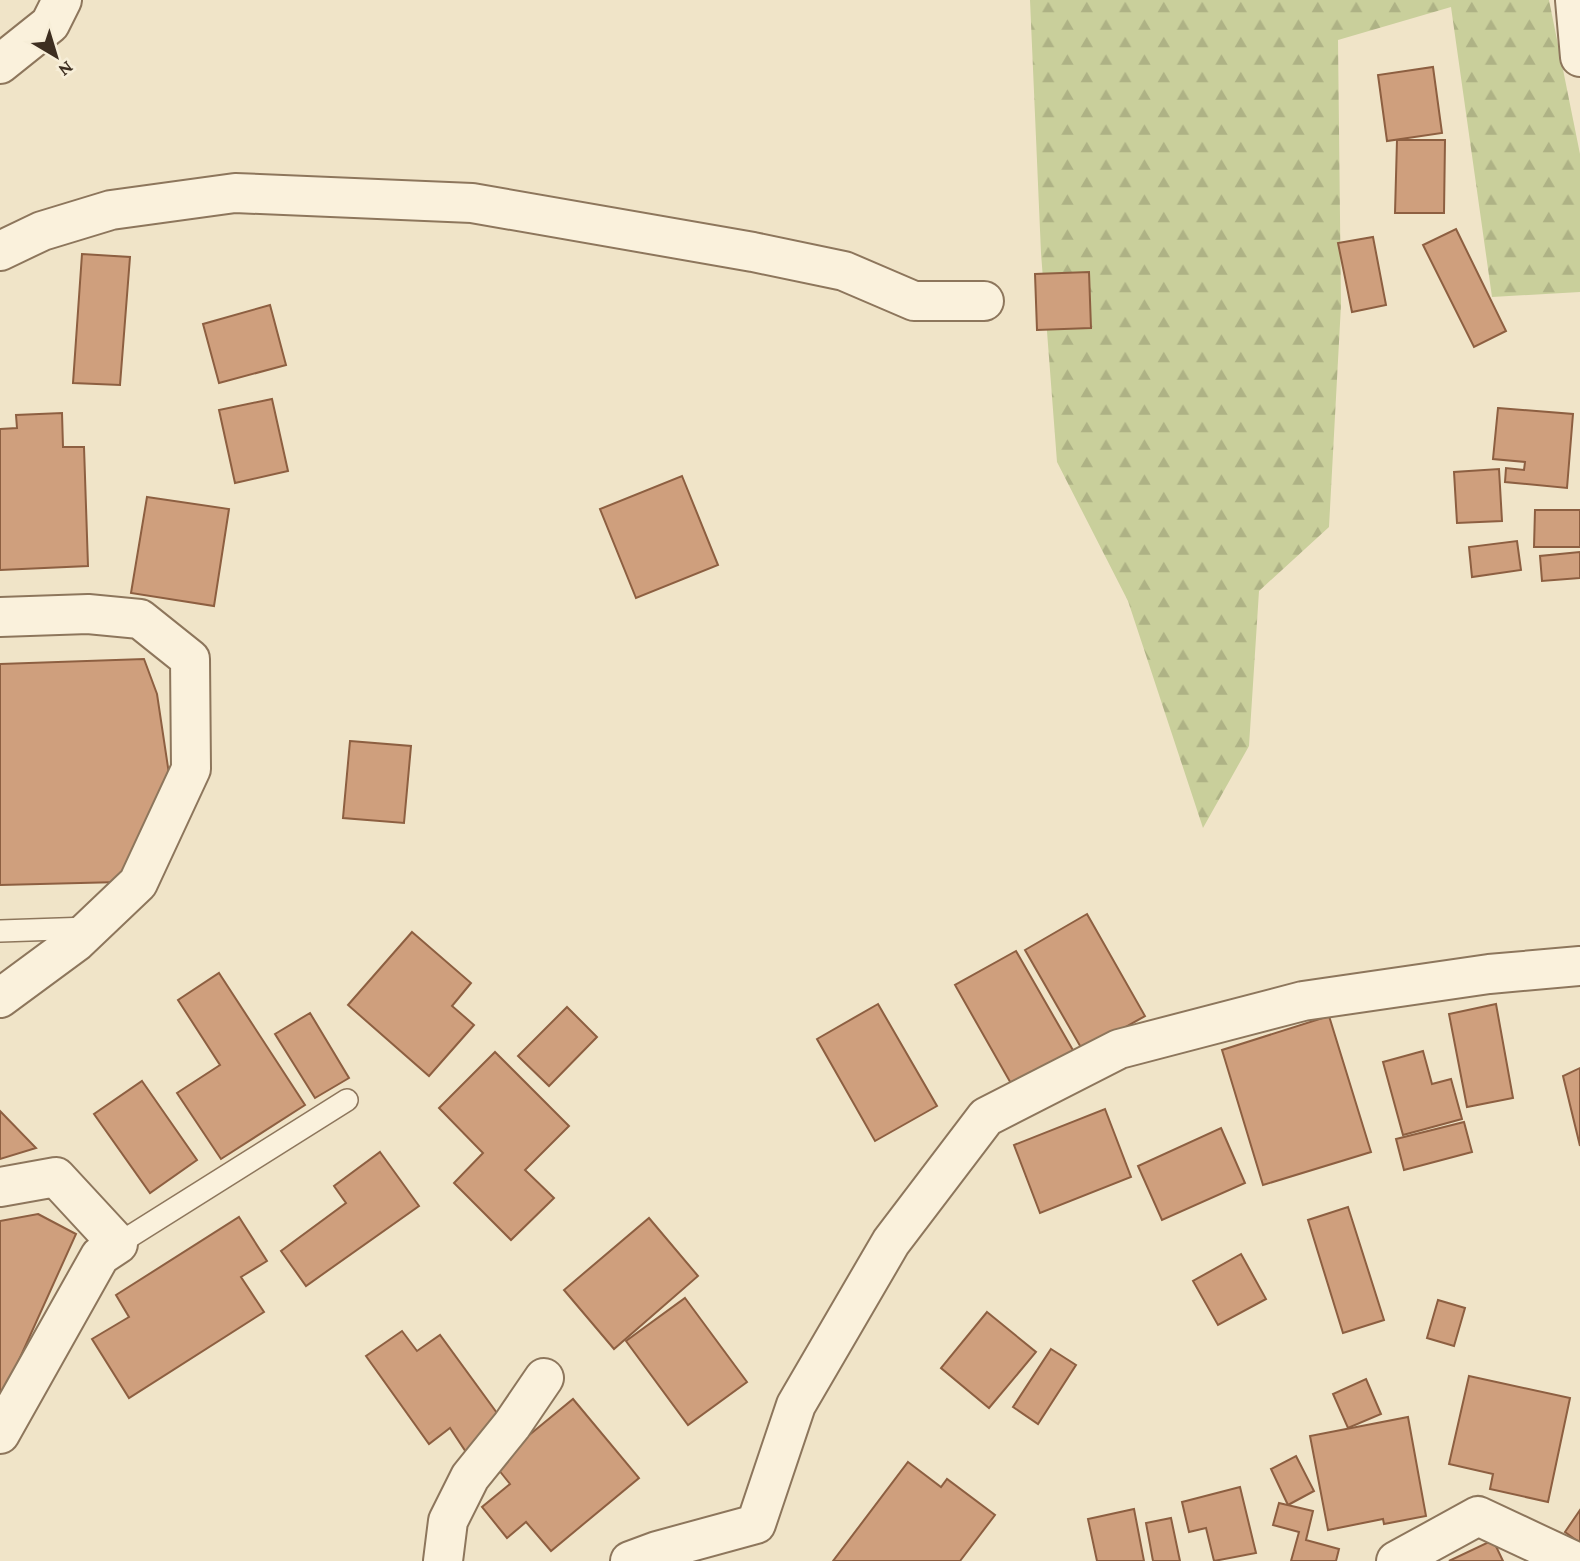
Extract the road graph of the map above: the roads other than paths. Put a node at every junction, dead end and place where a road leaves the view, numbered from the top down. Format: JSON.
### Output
{"nodes":[{"id":1,"x":62,"y":0,"type":"edge"},
{"id":2,"x":1575,"y":0,"type":"edge"},
{"id":3,"x":1580,"y":57,"type":"edge"},
{"id":4,"x":0,"y":64,"type":"edge"},
{"id":5,"x":0,"y":251,"type":"edge"},
{"id":6,"x":984,"y":301,"type":"dead end"},
{"id":7,"x":0,"y":617,"type":"edge"},
{"id":8,"x":91,"y":928,"type":"junction"},
{"id":9,"x":0,"y":930,"type":"edge"},
{"id":10,"x":1580,"y":966,"type":"edge"},
{"id":11,"x":0,"y":998,"type":"edge"},
{"id":12,"x":346,"y":1100,"type":"dead end"},
{"id":13,"x":0,"y":1187,"type":"edge"},
{"id":14,"x":118,"y":1244,"type":"junction"},
{"id":15,"x":544,"y":1378,"type":"dead end"},
{"id":16,"x":0,"y":1434,"type":"edge"},
{"id":17,"x":756,"y":1524,"type":"junction"},
{"id":18,"x":443,"y":1561,"type":"edge"},
{"id":19,"x":630,"y":1561,"type":"edge"},
{"id":20,"x":745,"y":1561,"type":"edge"},
{"id":21,"x":1396,"y":1561,"type":"edge"},
{"id":22,"x":1574,"y":1561,"type":"edge"}],
"edges":[{"from":1,"to":4,"type":"street"},
{"from":2,"to":3,"type":"street"},
{"from":5,"to":6,"type":"street"},
{"from":7,"to":8,"type":"street"},
{"from":8,"to":9,"type":"lane"},
{"from":8,"to":11,"type":"street"},
{"from":10,"to":17,"type":"street"},
{"from":12,"to":14,"type":"lane"},
{"from":13,"to":14,"type":"street"},
{"from":14,"to":16,"type":"street"},
{"from":15,"to":18,"type":"street"},
{"from":17,"to":19,"type":"street"},
{"from":17,"to":20,"type":"street"},
{"from":21,"to":22,"type":"street"}]}
